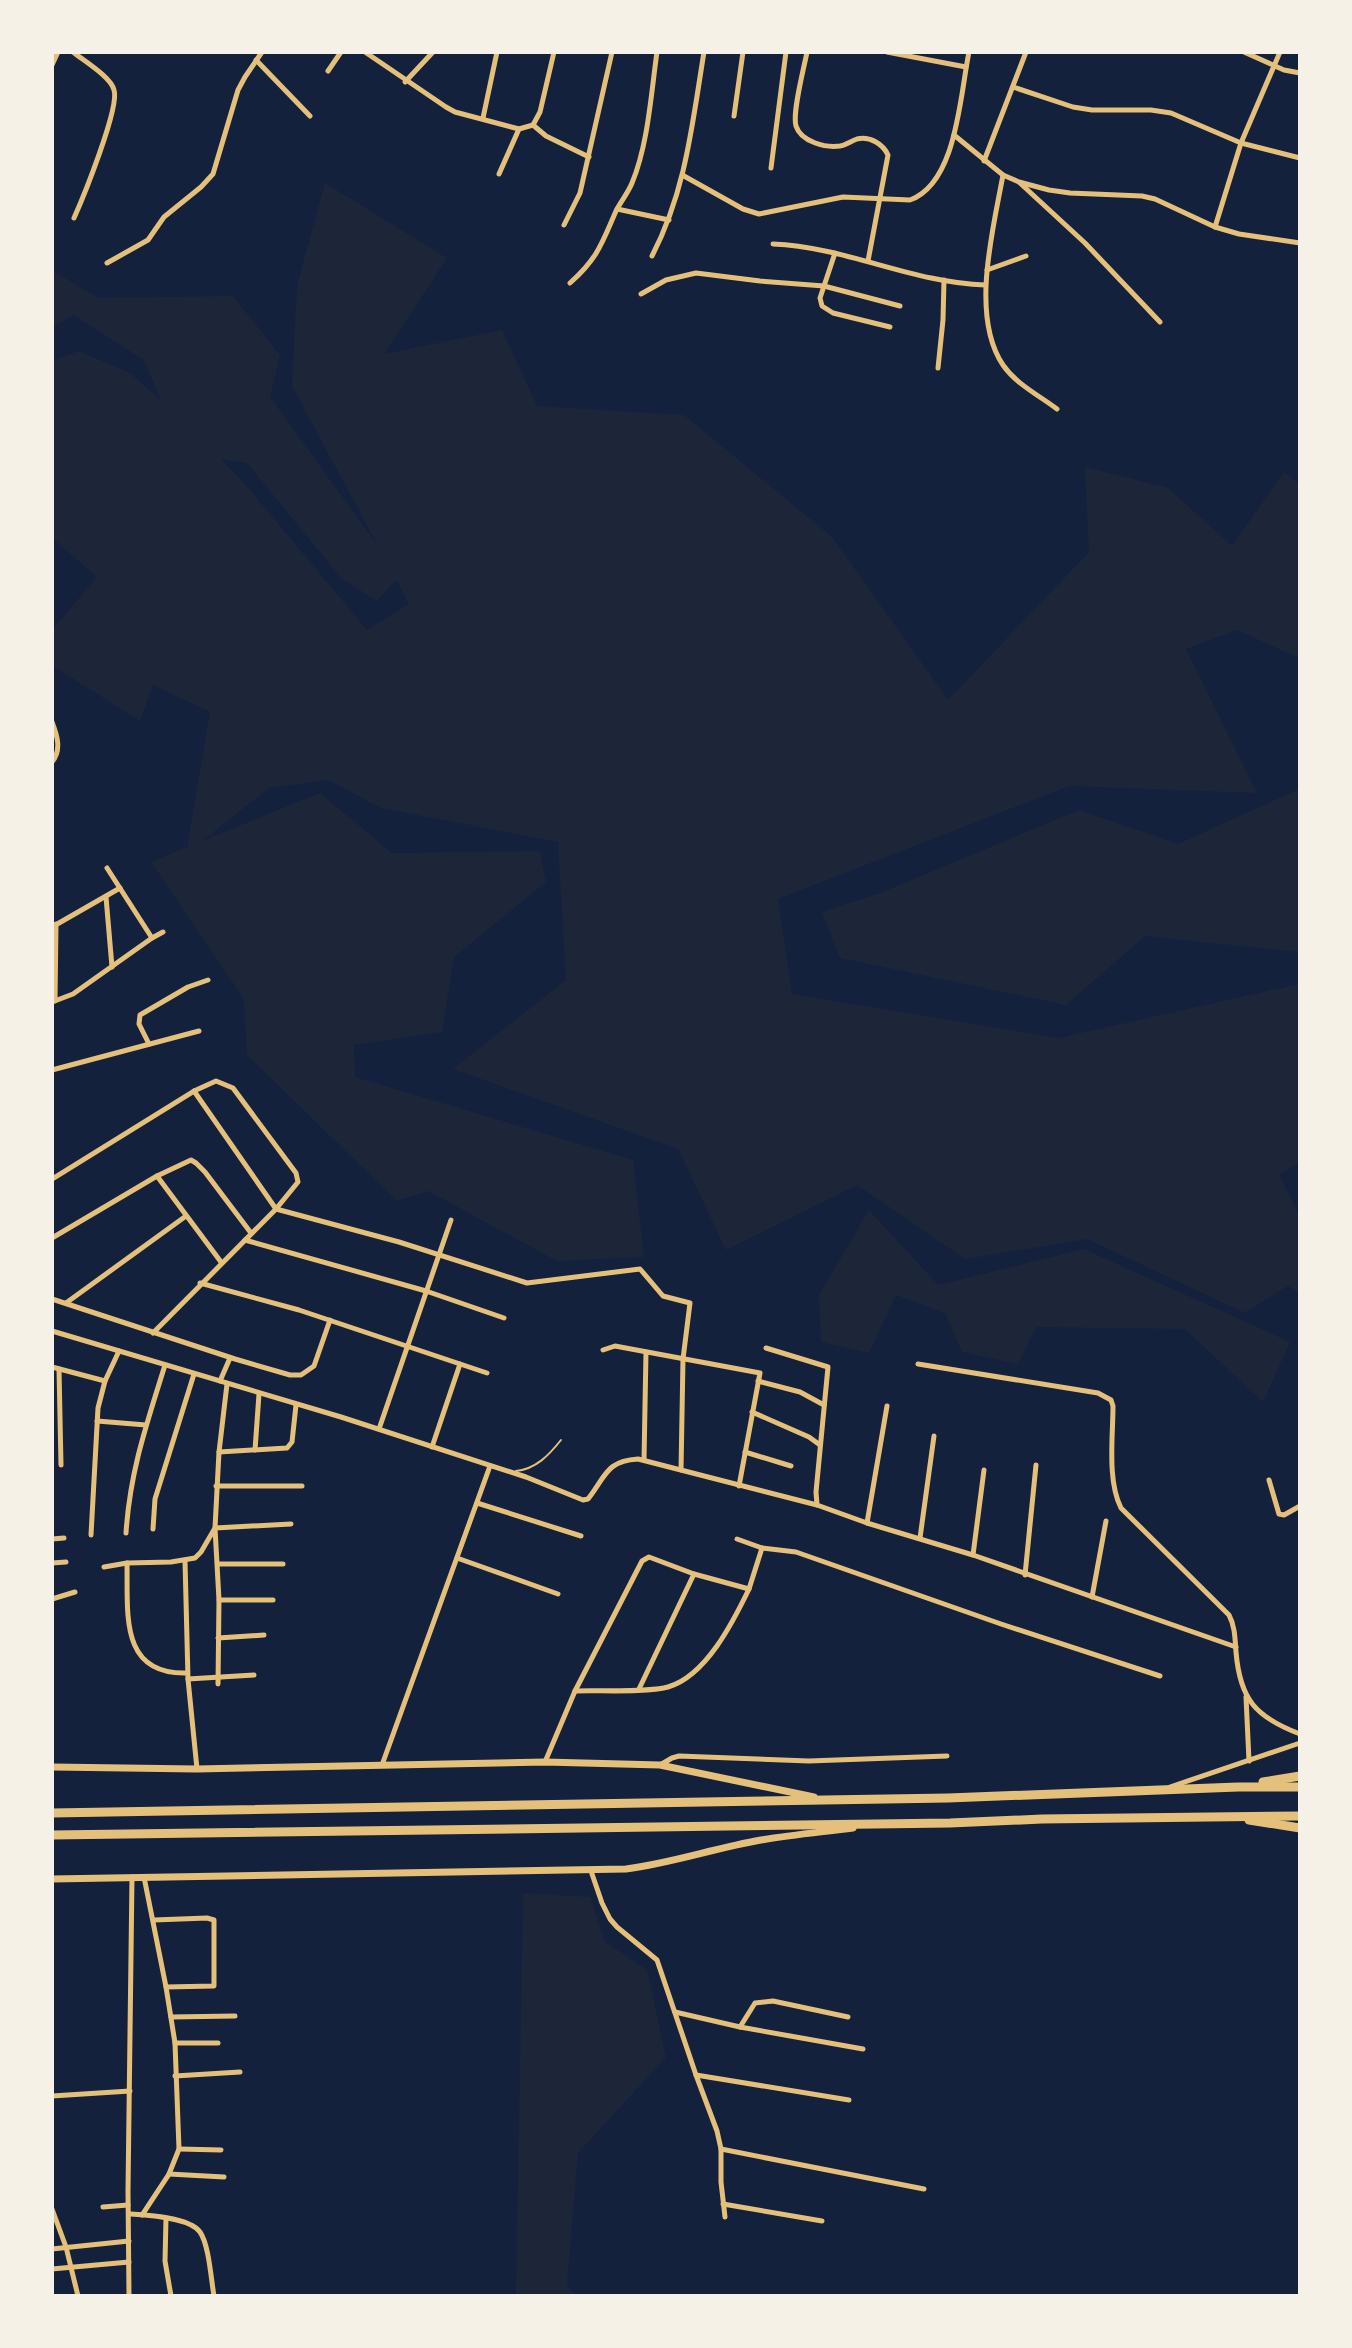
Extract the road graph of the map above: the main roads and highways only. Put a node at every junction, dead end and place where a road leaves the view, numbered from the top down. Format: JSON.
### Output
{"nodes":[{"id":1,"x":1299,"y":1776,"type":"edge"},
{"id":2,"x":1238,"y":1787,"type":"junction"},
{"id":3,"x":1299,"y":1787,"type":"edge"},
{"id":4,"x":52,"y":1813,"type":"edge"},
{"id":5,"x":1299,"y":1815,"type":"edge"},
{"id":6,"x":1232,"y":1817,"type":"junction"},
{"id":7,"x":1299,"y":1828,"type":"edge"},
{"id":8,"x":52,"y":1835,"type":"edge"}],
"edges":[{"from":1,"to":2,"type":"highway"},
{"from":2,"to":3,"type":"highway"},
{"from":2,"to":4,"type":"highway"},
{"from":5,"to":6,"type":"highway"},
{"from":6,"to":7,"type":"highway"},
{"from":6,"to":8,"type":"highway"}]}
